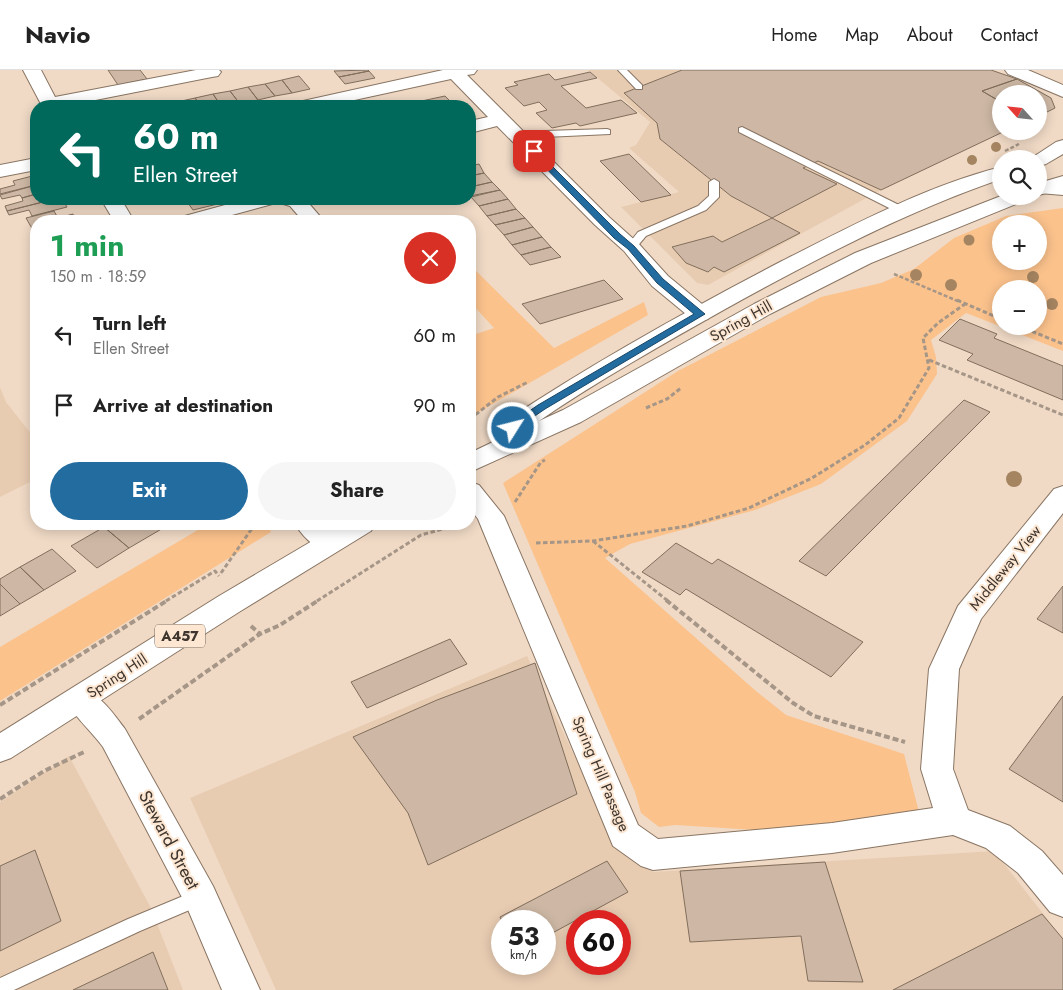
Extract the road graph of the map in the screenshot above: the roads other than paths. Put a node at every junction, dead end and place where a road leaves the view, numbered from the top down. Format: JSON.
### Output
{"nodes":[{"id":1,"x":32,"y":70,"type":"edge"},
{"id":2,"x":622,"y":70,"type":"edge"},
{"id":3,"x":1014,"y":70,"type":"edge"},
{"id":4,"x":458,"y":71,"type":"edge"},
{"id":5,"x":212,"y":72,"type":"dead end"},
{"id":6,"x":639,"y":87,"type":"dead end"},
{"id":7,"x":1063,"y":92,"type":"edge"},
{"id":8,"x":47,"y":100,"type":"edge"},
{"id":9,"x":75,"y":100,"type":"edge"},
{"id":10,"x":329,"y":100,"type":"edge"},
{"id":11,"x":502,"y":119,"type":"junction"},
{"id":12,"x":476,"y":126,"type":"edge"},
{"id":13,"x":742,"y":130,"type":"dead end"},
{"id":14,"x":607,"y":132,"type":"dead end"},
{"id":15,"x":522,"y":139,"type":"junction"},
{"id":16,"x":1063,"y":146,"type":"edge"},
{"id":17,"x":1047,"y":155,"type":"edge"},
{"id":18,"x":30,"y":165,"type":"edge"},
{"id":19,"x":992,"y":168,"type":"edge"},
{"id":20,"x":0,"y":171,"type":"edge"},
{"id":21,"x":714,"y":182,"type":"dead end"},
{"id":22,"x":1063,"y":182,"type":"edge"},
{"id":23,"x":1048,"y":189,"type":"edge"},
{"id":24,"x":247,"y":205,"type":"edge"},
{"id":25,"x":301,"y":205,"type":"edge"},
{"id":26,"x":996,"y":205,"type":"edge"},
{"id":27,"x":901,"y":210,"type":"junction"},
{"id":28,"x":210,"y":215,"type":"edge"},
{"id":29,"x":309,"y":215,"type":"edge"},
{"id":30,"x":631,"y":247,"type":"junction"},
{"id":31,"x":700,"y":314,"type":"junction"},
{"id":32,"x":476,"y":454,"type":"edge"},
{"id":33,"x":476,"y":460,"type":"edge"},
{"id":34,"x":1063,"y":495,"type":"edge"},
{"id":35,"x":476,"y":507,"type":"edge"},
{"id":36,"x":484,"y":528,"type":"edge"},
{"id":37,"x":333,"y":530,"type":"edge"},
{"id":38,"x":319,"y":533,"type":"edge"},
{"id":39,"x":81,"y":700,"type":"junction"},
{"id":40,"x":0,"y":749,"type":"edge"},
{"id":41,"x":954,"y":820,"type":"junction"},
{"id":42,"x":200,"y":897,"type":"junction"},
{"id":43,"x":1063,"y":901,"type":"edge"},
{"id":44,"x":0,"y":987,"type":"edge"},
{"id":45,"x":241,"y":990,"type":"edge"}],
"edges":[{"from":1,"to":8,"type":"main road"},
{"from":2,"to":6,"type":"lane"},
{"from":3,"to":7,"type":"main road"},
{"from":4,"to":10,"type":"main road"},
{"from":4,"to":11,"type":"main road"},
{"from":5,"to":9,"type":"main road"},
{"from":11,"to":12,"type":"main road"},
{"from":11,"to":15,"type":"main road"},
{"from":13,"to":27,"type":"lane"},
{"from":14,"to":15,"type":"lane"},
{"from":15,"to":30,"type":"main road"},
{"from":16,"to":17,"type":"main road"},
{"from":18,"to":20,"type":"main road"},
{"from":19,"to":27,"type":"main road","name":"Spring Hill"},
{"from":21,"to":30,"type":"lane"},
{"from":22,"to":23,"type":"main road"},
{"from":24,"to":28,"type":"main road"},
{"from":25,"to":29,"type":"main road"},
{"from":26,"to":33,"type":"main road","name":"Spring Hill"},
{"from":27,"to":31,"type":"main road","name":"Spring Hill"},
{"from":30,"to":31,"type":"main road"},
{"from":31,"to":32,"type":"main road","name":"Spring Hill"},
{"from":34,"to":41,"type":"main road","name":"Middleway View"},
{"from":35,"to":36,"type":"main road","name":"Spring Hill Passage"},
{"from":36,"to":41,"type":"main road","name":"Spring Hill Passage"},
{"from":37,"to":38,"type":"main road","name":"Spring Hill","number":"A457"},
{"from":38,"to":39,"type":"main road","name":"Spring Hill","number":"A457"},
{"from":39,"to":40,"type":"main road","name":"Spring Hill","number":"A457"},
{"from":39,"to":42,"type":"main road","name":"Steward Street"},
{"from":41,"to":43,"type":"main road"},
{"from":42,"to":44,"type":"lane"},
{"from":42,"to":45,"type":"main road","name":"Steward Street"}]}
